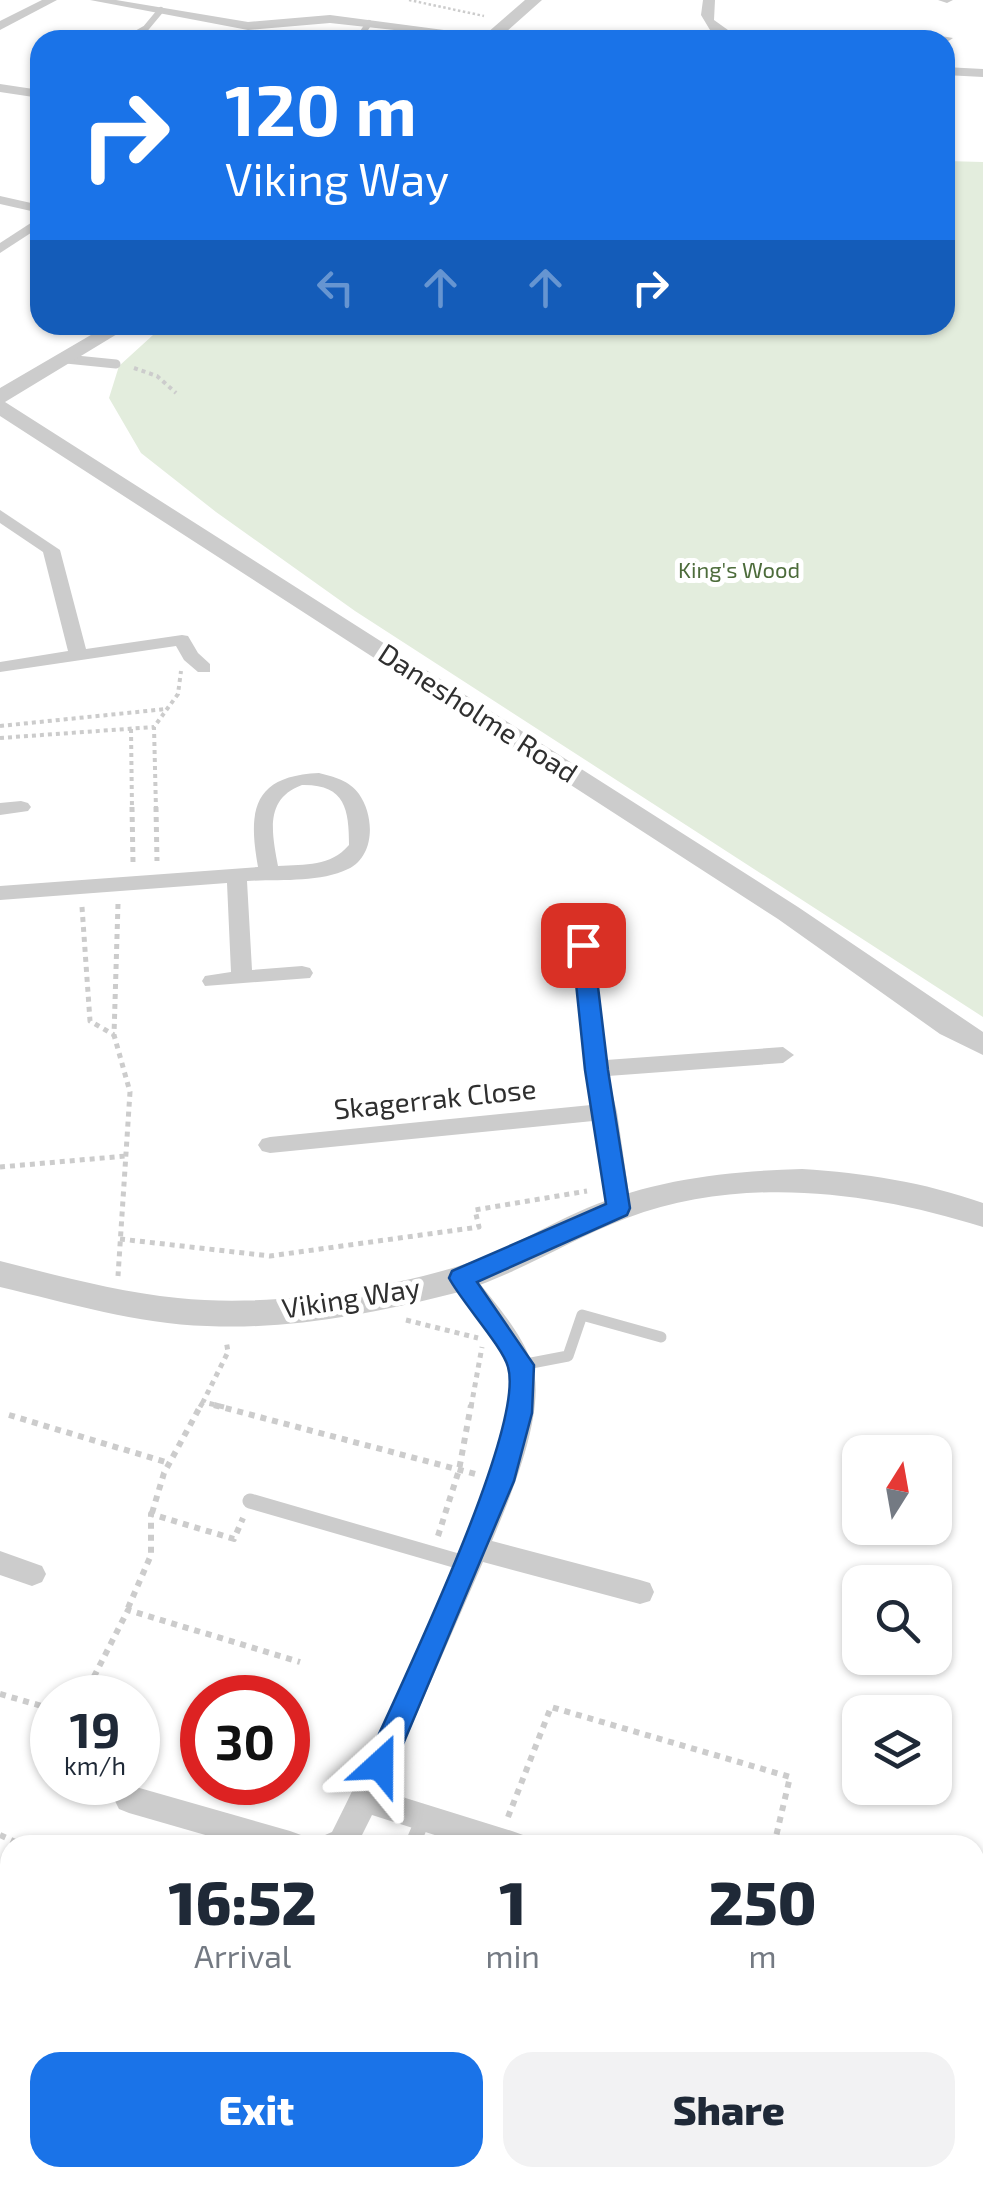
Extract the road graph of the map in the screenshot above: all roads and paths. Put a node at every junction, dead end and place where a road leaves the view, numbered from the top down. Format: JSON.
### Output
{"nodes":[{"id":1,"x":50,"y":0,"type":"edge"},
{"id":2,"x":96,"y":0,"type":"edge"},
{"id":3,"x":409,"y":0,"type":"edge"},
{"id":4,"x":534,"y":0,"type":"edge"},
{"id":5,"x":710,"y":0,"type":"edge"},
{"id":6,"x":161,"y":10,"type":"junction"},
{"id":7,"x":479,"y":15,"type":"dead end"},
{"id":8,"x":369,"y":23,"type":"junction"},
{"id":9,"x":0,"y":26,"type":"edge"},
{"id":10,"x":248,"y":26,"type":"junction"},
{"id":11,"x":142,"y":30,"type":"edge"},
{"id":12,"x":244,"y":30,"type":"edge"},
{"id":13,"x":364,"y":30,"type":"edge"},
{"id":14,"x":422,"y":30,"type":"edge"},
{"id":15,"x":499,"y":30,"type":"edge"},
{"id":16,"x":716,"y":30,"type":"edge"},
{"id":17,"x":955,"y":72,"type":"edge"},
{"id":18,"x":983,"y":73,"type":"edge"},
{"id":19,"x":0,"y":88,"type":"edge"},
{"id":20,"x":30,"y":92,"type":"edge"},
{"id":21,"x":0,"y":200,"type":"edge"},
{"id":22,"x":30,"y":208,"type":"edge"},
{"id":23,"x":30,"y":229,"type":"edge"},
{"id":24,"x":0,"y":249,"type":"edge"},
{"id":25,"x":106,"y":335,"type":"edge"},
{"id":26,"x":66,"y":360,"type":"junction"},
{"id":27,"x":116,"y":364,"type":"joint"},
{"id":28,"x":176,"y":394,"type":"dead end"},
{"id":29,"x":0,"y":396,"type":"edge"},
{"id":30,"x":0,"y":407,"type":"edge"},
{"id":31,"x":0,"y":515,"type":"edge"},
{"id":32,"x":190,"y":647,"type":"joint"},
{"id":33,"x":78,"y":657,"type":"junction"},
{"id":34,"x":0,"y":667,"type":"edge"},
{"id":35,"x":168,"y":709,"type":"junction"},
{"id":36,"x":36,"y":723,"type":"junction"},
{"id":37,"x":0,"y":726,"type":"edge"},
{"id":38,"x":154,"y":727,"type":"junction"},
{"id":39,"x":131,"y":729,"type":"junction"},
{"id":40,"x":50,"y":734,"type":"junction"},
{"id":41,"x":0,"y":738,"type":"edge"},
{"id":42,"x":269,"y":872,"type":"junction"},
{"id":43,"x":237,"y":878,"type":"junction"},
{"id":44,"x":157,"y":884,"type":"junction"},
{"id":45,"x":126,"y":886,"type":"junction"},
{"id":46,"x":80,"y":889,"type":"junction"},
{"id":47,"x":0,"y":894,"type":"edge"},
{"id":48,"x":583,"y":945,"type":"dead end"},
{"id":49,"x":302,"y":973,"type":"dead end"},
{"id":50,"x":242,"y":978,"type":"junction"},
{"id":51,"x":213,"y":981,"type":"dead end"},
{"id":52,"x":950,"y":1028,"type":"junction"},
{"id":53,"x":114,"y":1035,"type":"junction"},
{"id":54,"x":983,"y":1044,"type":"edge"},
{"id":55,"x":783,"y":1055,"type":"dead end"},
{"id":56,"x":596,"y":1070,"type":"junction"},
{"id":57,"x":983,"y":1070,"type":"edge"},
{"id":58,"x":606,"y":1112,"type":"junction"},
{"id":59,"x":270,"y":1145,"type":"dead end"},
{"id":60,"x":126,"y":1156,"type":"junction"},
{"id":61,"x":0,"y":1168,"type":"edge"},
{"id":62,"x":617,"y":1197,"type":"junction"},
{"id":63,"x":983,"y":1215,"type":"edge"},
{"id":64,"x":120,"y":1239,"type":"junction"},
{"id":65,"x":0,"y":1274,"type":"edge"},
{"id":66,"x":461,"y":1278,"type":"junction"},
{"id":67,"x":117,"y":1302,"type":"junction"},
{"id":68,"x":404,"y":1319,"type":"dead end"},
{"id":69,"x":223,"y":1328,"type":"junction"},
{"id":70,"x":661,"y":1337,"type":"dead end"},
{"id":71,"x":243,"y":1341,"type":"dead end"},
{"id":72,"x":521,"y":1365,"type":"junction"},
{"id":73,"x":202,"y":1402,"type":"junction"},
{"id":74,"x":8,"y":1416,"type":"dead end"},
{"id":75,"x":169,"y":1463,"type":"junction"},
{"id":76,"x":459,"y":1470,"type":"junction"},
{"id":77,"x":501,"y":1481,"type":"junction"},
{"id":78,"x":250,"y":1501,"type":"joint"},
{"id":79,"x":152,"y":1514,"type":"junction"},
{"id":80,"x":431,"y":1553,"type":"junction"},
{"id":81,"x":471,"y":1556,"type":"junction"},
{"id":82,"x":0,"y":1563,"type":"edge"},
{"id":83,"x":32,"y":1574,"type":"dead end"},
{"id":84,"x":640,"y":1592,"type":"dead end"},
{"id":85,"x":128,"y":1610,"type":"junction"},
{"id":86,"x":300,"y":1662,"type":"dead end"},
{"id":87,"x":95,"y":1675,"type":"edge"},
{"id":88,"x":0,"y":1694,"type":"edge"},
{"id":89,"x":30,"y":1703,"type":"edge"},
{"id":90,"x":365,"y":1799,"type":"junction"},
{"id":91,"x":154,"y":1805,"type":"edge"},
{"id":92,"x":418,"y":1831,"type":"edge"},
{"id":93,"x":256,"y":1835,"type":"edge"},
{"id":94,"x":347,"y":1835,"type":"edge"},
{"id":95,"x":447,"y":1835,"type":"edge"},
{"id":96,"x":509,"y":1835,"type":"edge"},
{"id":97,"x":776,"y":1835,"type":"edge"}],
"edges":[{"from":1,"to":9,"type":"street"},
{"from":2,"to":6,"type":"street"},
{"from":3,"to":7,"type":"path"},
{"from":4,"to":15,"type":"street"},
{"from":5,"to":16,"type":"street"},
{"from":6,"to":10,"type":"street"},
{"from":6,"to":11,"type":"lane"},
{"from":8,"to":10,"type":"street"},
{"from":8,"to":13,"type":"lane"},
{"from":8,"to":14,"type":"street"},
{"from":10,"to":12,"type":"street"},
{"from":17,"to":18,"type":"street"},
{"from":19,"to":20,"type":"street"},
{"from":21,"to":22,"type":"street"},
{"from":23,"to":24,"type":"street"},
{"from":25,"to":26,"type":"street"},
{"from":26,"to":27,"type":"lane"},
{"from":26,"to":29,"type":"street"},
{"from":27,"to":28,"type":"path"},
{"from":30,"to":52,"type":"street","name":"Danesholme Road"},
{"from":31,"to":33,"type":"street"},
{"from":32,"to":33,"type":"street"},
{"from":32,"to":35,"type":"path"},
{"from":33,"to":34,"type":"street"},
{"from":35,"to":36,"type":"path"},
{"from":35,"to":38,"type":"path"},
{"from":36,"to":37,"type":"path"},
{"from":36,"to":40,"type":"path"},
{"from":38,"to":39,"type":"path"},
{"from":38,"to":44,"type":"path"},
{"from":39,"to":40,"type":"path"},
{"from":39,"to":45,"type":"path"},
{"from":40,"to":41,"type":"path"},
{"from":42,"to":42,"type":"street"},
{"from":42,"to":43,"type":"street"},
{"from":43,"to":44,"type":"street"},
{"from":43,"to":50,"type":"street"},
{"from":44,"to":45,"type":"street"},
{"from":45,"to":46,"type":"street"},
{"from":45,"to":53,"type":"path"},
{"from":46,"to":47,"type":"street"},
{"from":46,"to":53,"type":"path"},
{"from":48,"to":56,"type":"street"},
{"from":49,"to":50,"type":"street"},
{"from":50,"to":51,"type":"street"},
{"from":52,"to":54,"type":"street","name":"Danesholme Road"},
{"from":52,"to":57,"type":"street","name":"Danesholme Road"},
{"from":53,"to":60,"type":"path"},
{"from":55,"to":56,"type":"street"},
{"from":56,"to":58,"type":"street"},
{"from":58,"to":59,"type":"street","name":"Skagerrak Close"},
{"from":58,"to":62,"type":"street"},
{"from":60,"to":61,"type":"path"},
{"from":60,"to":64,"type":"path"},
{"from":62,"to":63,"type":"street","name":"Viking Way"},
{"from":62,"to":64,"type":"path"},
{"from":62,"to":66,"type":"street","name":"Viking Way"},
{"from":64,"to":67,"type":"path"},
{"from":65,"to":67,"type":"street","name":"Viking Way"},
{"from":66,"to":69,"type":"street","name":"Viking Way"},
{"from":66,"to":72,"type":"street"},
{"from":67,"to":69,"type":"street","name":"Viking Way"},
{"from":68,"to":76,"type":"path"},
{"from":69,"to":71,"type":"path"},
{"from":69,"to":73,"type":"path"},
{"from":70,"to":72,"type":"lane"},
{"from":72,"to":77,"type":"street"},
{"from":73,"to":75,"type":"path"},
{"from":73,"to":76,"type":"path"},
{"from":74,"to":75,"type":"path"},
{"from":75,"to":79,"type":"path"},
{"from":76,"to":77,"type":"path"},
{"from":76,"to":80,"type":"path"},
{"from":77,"to":81,"type":"street"},
{"from":78,"to":79,"type":"path"},
{"from":78,"to":80,"type":"lane"},
{"from":79,"to":85,"type":"path"},
{"from":80,"to":81,"type":"lane"},
{"from":81,"to":84,"type":"street"},
{"from":81,"to":90,"type":"street"},
{"from":82,"to":83,"type":"street"},
{"from":85,"to":86,"type":"path"},
{"from":85,"to":87,"type":"path"},
{"from":88,"to":89,"type":"path"},
{"from":90,"to":92,"type":"street"},
{"from":90,"to":94,"type":"street"},
{"from":91,"to":93,"type":"street"},
{"from":92,"to":95,"type":"street"},
{"from":96,"to":97,"type":"path"}]}
